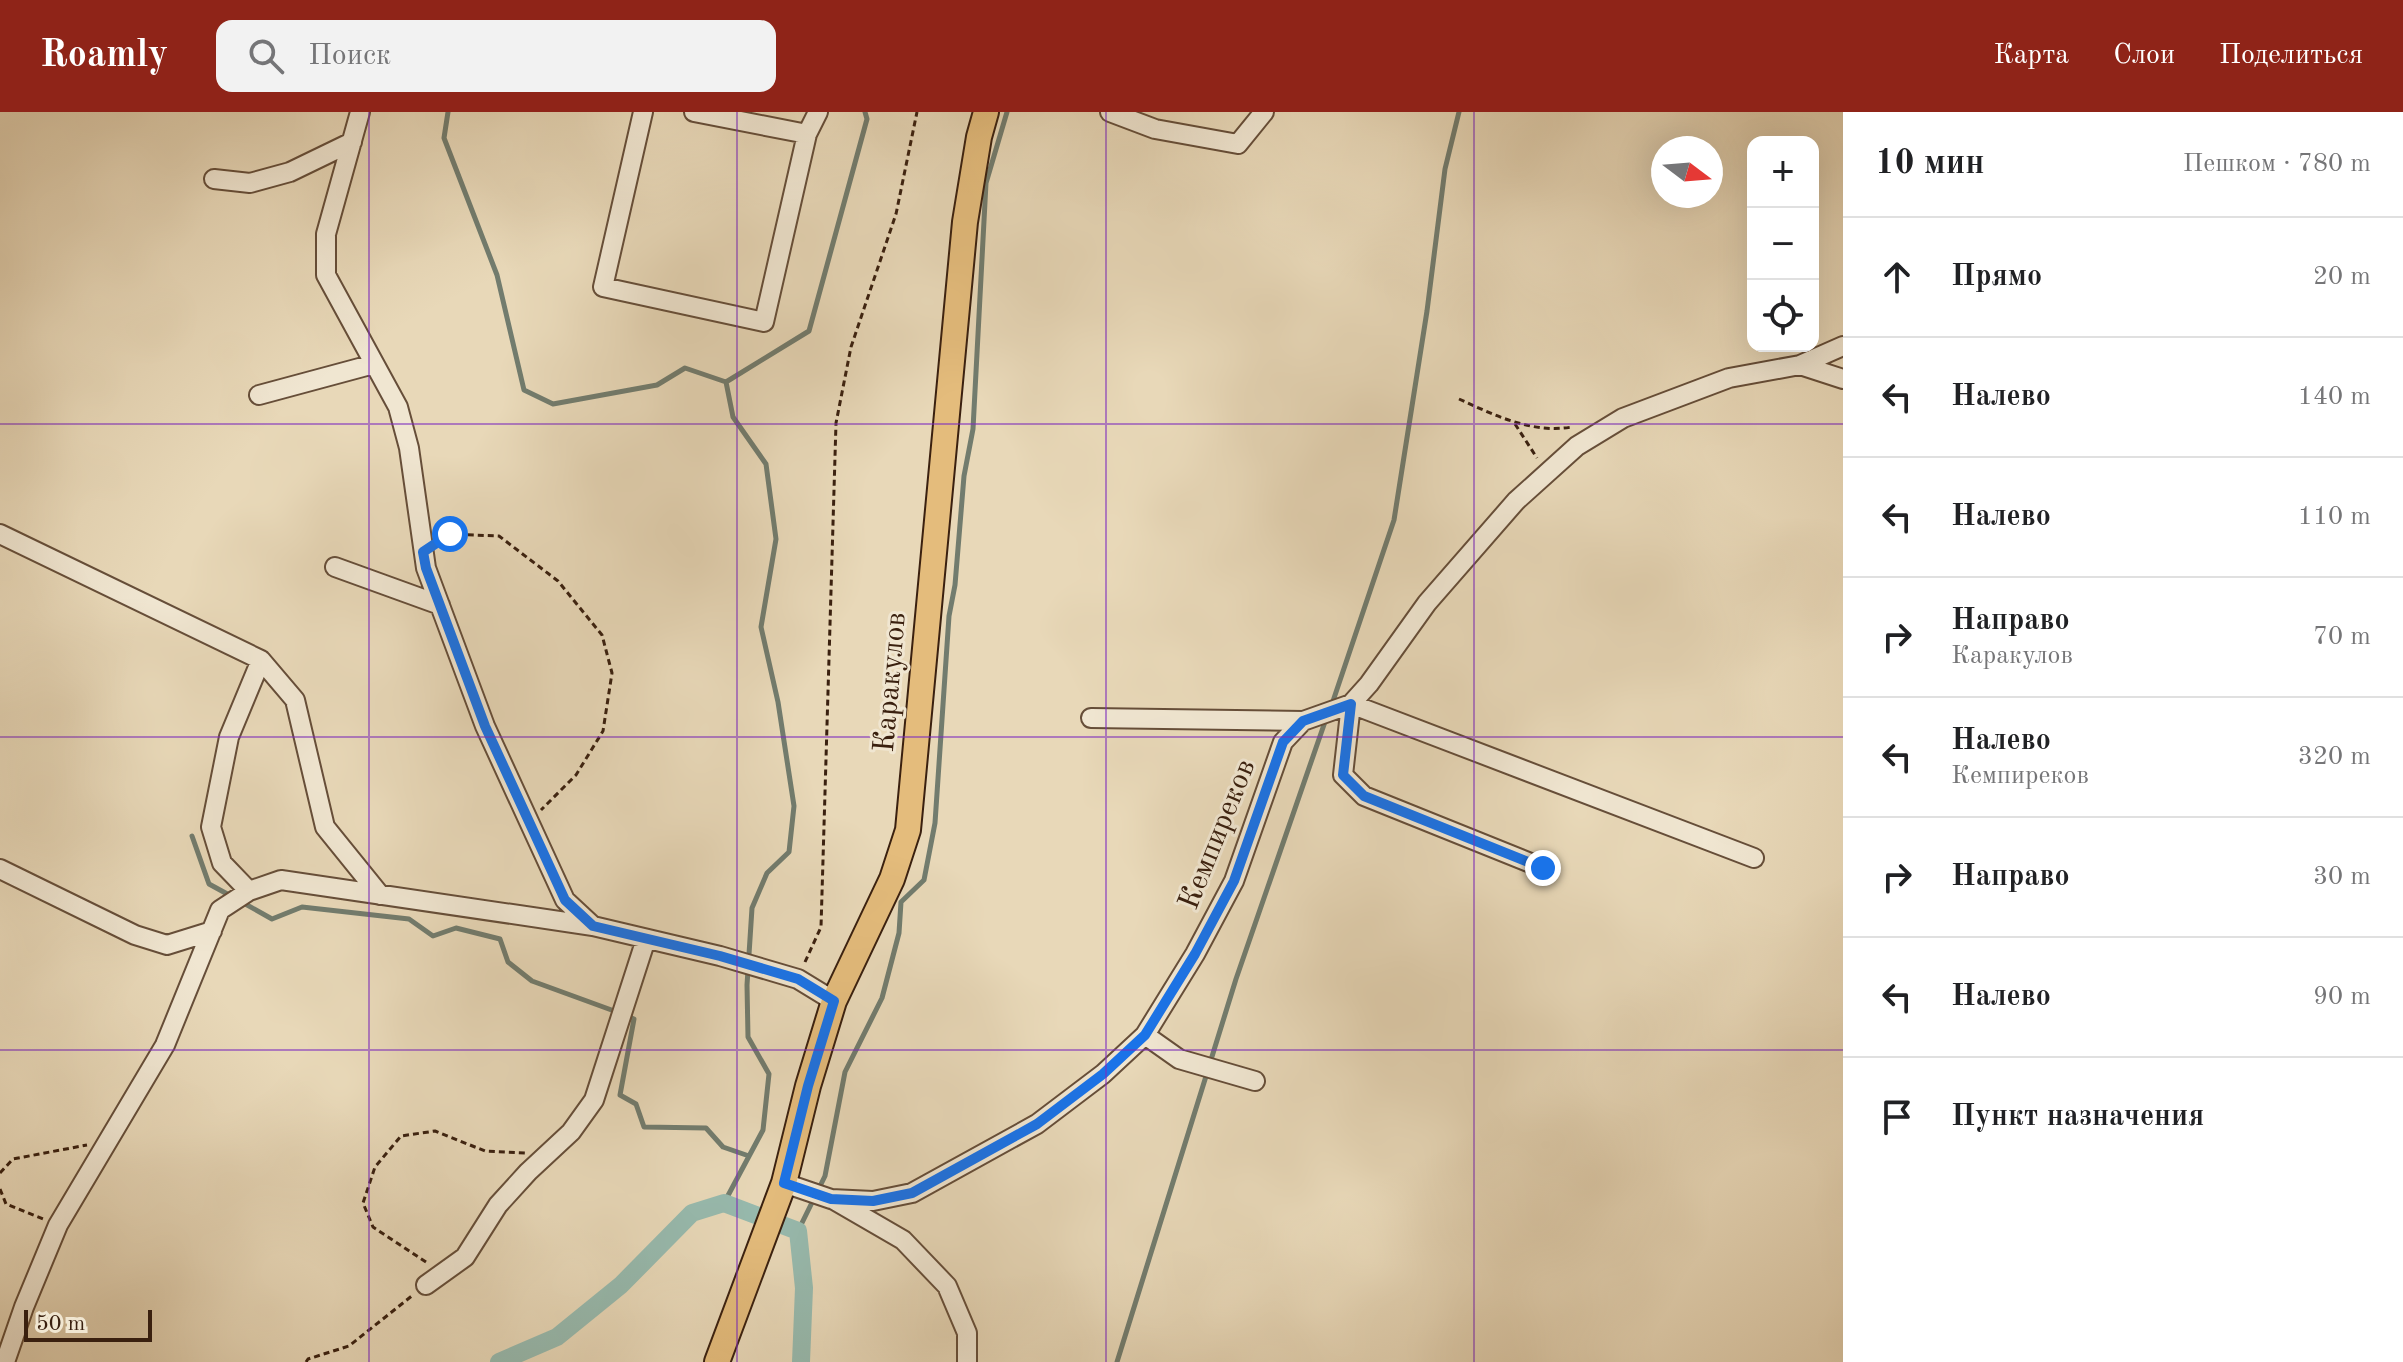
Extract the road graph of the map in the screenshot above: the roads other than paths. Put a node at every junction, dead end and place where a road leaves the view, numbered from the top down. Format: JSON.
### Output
{"nodes":[{"id":1,"x":360,"y":112,"type":"edge"},
{"id":2,"x":643,"y":112,"type":"edge"},
{"id":3,"x":694,"y":112,"type":"edge"},
{"id":4,"x":818,"y":112,"type":"edge"},
{"id":5,"x":986,"y":112,"type":"edge"},
{"id":6,"x":1110,"y":112,"type":"edge"},
{"id":7,"x":1264,"y":112,"type":"edge"},
{"id":8,"x":807,"y":134,"type":"junction"},
{"id":9,"x":352,"y":142,"type":"junction"},
{"id":10,"x":214,"y":179,"type":"dead end"},
{"id":11,"x":1843,"y":346,"type":"edge"},
{"id":12,"x":374,"y":364,"type":"junction"},
{"id":13,"x":1800,"y":365,"type":"junction"},
{"id":14,"x":1843,"y":379,"type":"edge"},
{"id":15,"x":259,"y":395,"type":"dead end"},
{"id":16,"x":0,"y":534,"type":"edge"},
{"id":17,"x":335,"y":567,"type":"dead end"},
{"id":18,"x":440,"y":605,"type":"junction"},
{"id":19,"x":261,"y":660,"type":"junction"},
{"id":20,"x":1347,"y":705,"type":"junction"},
{"id":21,"x":1091,"y":718,"type":"dead end"},
{"id":22,"x":1309,"y":719,"type":"junction"},
{"id":23,"x":1754,"y":858,"type":"dead end"},
{"id":24,"x":1543,"y":868,"type":"dead end"},
{"id":25,"x":0,"y":869,"type":"edge"},
{"id":26,"x":249,"y":891,"type":"junction"},
{"id":27,"x":380,"y":895,"type":"junction"},
{"id":28,"x":593,"y":926,"type":"junction"},
{"id":29,"x":212,"y":931,"type":"junction"},
{"id":30,"x":646,"y":939,"type":"junction"},
{"id":31,"x":834,"y":1001,"type":"junction"},
{"id":32,"x":1145,"y":1035,"type":"junction"},
{"id":33,"x":1255,"y":1081,"type":"dead end"},
{"id":34,"x":780,"y":1195,"type":"junction"},
{"id":35,"x":831,"y":1199,"type":"junction"},
{"id":36,"x":426,"y":1285,"type":"road end"},
{"id":37,"x":5,"y":1362,"type":"edge"},
{"id":38,"x":717,"y":1362,"type":"edge"},
{"id":39,"x":967,"y":1362,"type":"edge"}],
"edges":[{"from":1,"to":9,"type":"street"},
{"from":2,"to":8,"type":"street"},
{"from":3,"to":8,"type":"street"},
{"from":4,"to":8,"type":"street"},
{"from":5,"to":31,"type":"main road","name":"Каракулов"},
{"from":6,"to":7,"type":"street"},
{"from":9,"to":10,"type":"street"},
{"from":9,"to":12,"type":"street"},
{"from":11,"to":13,"type":"street"},
{"from":12,"to":15,"type":"street"},
{"from":12,"to":18,"type":"street"},
{"from":13,"to":14,"type":"street"},
{"from":13,"to":20,"type":"street"},
{"from":16,"to":19,"type":"street"},
{"from":17,"to":18,"type":"street"},
{"from":18,"to":28,"type":"street"},
{"from":19,"to":26,"type":"street"},
{"from":19,"to":27,"type":"street"},
{"from":20,"to":22,"type":"street"},
{"from":20,"to":23,"type":"street"},
{"from":20,"to":24,"type":"street"},
{"from":21,"to":22,"type":"street"},
{"from":22,"to":32,"type":"street","name":"Кемпиреков"},
{"from":25,"to":29,"type":"street"},
{"from":26,"to":27,"type":"street"},
{"from":26,"to":29,"type":"street"},
{"from":27,"to":28,"type":"street"},
{"from":28,"to":30,"type":"street"},
{"from":29,"to":37,"type":"street"},
{"from":30,"to":31,"type":"street"},
{"from":30,"to":36,"type":"street"},
{"from":31,"to":34,"type":"main road","name":"Каракулов"},
{"from":32,"to":33,"type":"street"},
{"from":32,"to":35,"type":"street","name":"Кемпиреков"},
{"from":34,"to":35,"type":"street","name":"Кемпиреков"},
{"from":34,"to":38,"type":"main road","name":"Каракулов"},
{"from":35,"to":39,"type":"street"}]}
